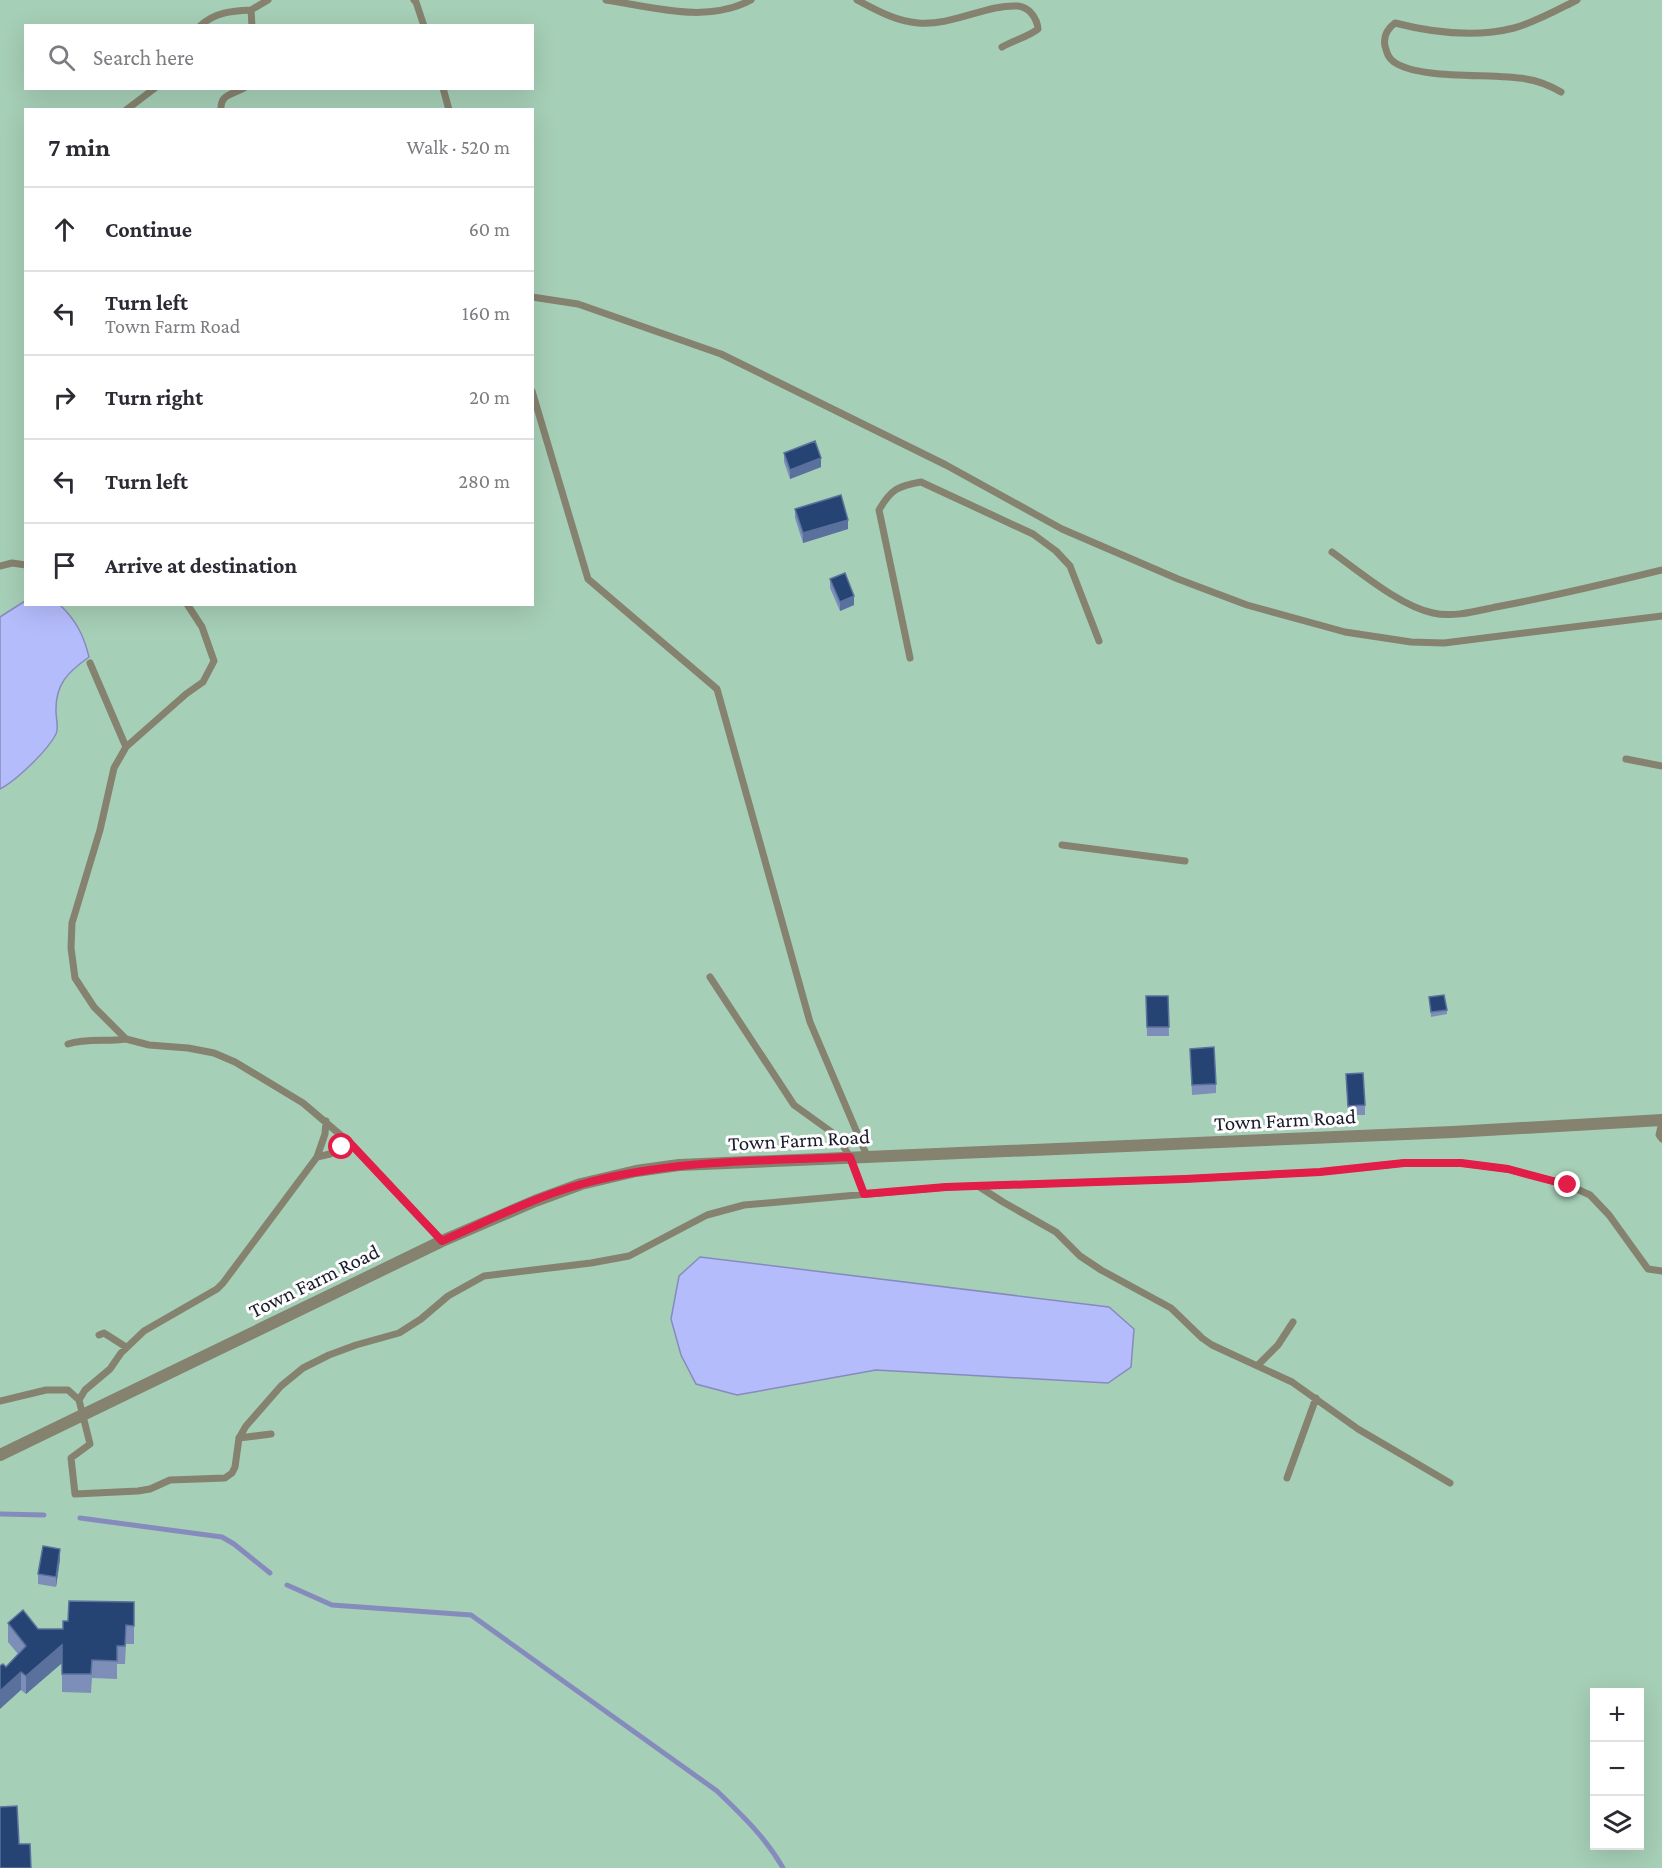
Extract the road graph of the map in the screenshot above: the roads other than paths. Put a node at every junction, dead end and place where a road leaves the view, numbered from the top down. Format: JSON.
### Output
{"nodes":[{"id":1,"x":268,"y":0,"type":"edge"},
{"id":2,"x":606,"y":0,"type":"edge"},
{"id":3,"x":751,"y":0,"type":"edge"},
{"id":4,"x":857,"y":0,"type":"edge"},
{"id":5,"x":1578,"y":0,"type":"edge"},
{"id":6,"x":417,"y":1,"type":"edge"},
{"id":7,"x":251,"y":10,"type":"junction"},
{"id":8,"x":202,"y":24,"type":"edge"},
{"id":9,"x":252,"y":24,"type":"edge"},
{"id":10,"x":423,"y":24,"type":"edge"},
{"id":11,"x":1002,"y":47,"type":"dead end"},
{"id":12,"x":153,"y":90,"type":"edge"},
{"id":13,"x":239,"y":90,"type":"edge"},
{"id":14,"x":444,"y":90,"type":"edge"},
{"id":15,"x":1561,"y":92,"type":"dead end"},
{"id":16,"x":129,"y":108,"type":"edge"},
{"id":17,"x":221,"y":108,"type":"edge"},
{"id":18,"x":448,"y":108,"type":"edge"},
{"id":19,"x":534,"y":297,"type":"edge"},
{"id":20,"x":534,"y":398,"type":"edge"},
{"id":21,"x":1332,"y":552,"type":"dead end"},
{"id":22,"x":24,"y":565,"type":"edge"},
{"id":23,"x":0,"y":566,"type":"edge"},
{"id":24,"x":1662,"y":570,"type":"edge"},
{"id":25,"x":188,"y":606,"type":"edge"},
{"id":26,"x":1662,"y":616,"type":"edge"},
{"id":27,"x":1099,"y":641,"type":"dead end"},
{"id":28,"x":910,"y":657,"type":"dead end"},
{"id":29,"x":90,"y":663,"type":"dead end"},
{"id":30,"x":126,"y":747,"type":"junction"},
{"id":31,"x":1626,"y":759,"type":"dead end"},
{"id":32,"x":1662,"y":766,"type":"edge"},
{"id":33,"x":1062,"y":844,"type":"dead end"},
{"id":34,"x":1185,"y":861,"type":"dead end"},
{"id":35,"x":710,"y":977,"type":"dead end"},
{"id":36,"x":126,"y":1038,"type":"junction"},
{"id":37,"x":68,"y":1044,"type":"dead end"},
{"id":38,"x":326,"y":1121,"type":"junction"},
{"id":39,"x":1662,"y":1121,"type":"edge"},
{"id":40,"x":1662,"y":1139,"type":"edge"},
{"id":41,"x":350,"y":1143,"type":"junction"},
{"id":42,"x":867,"y":1156,"type":"junction"},
{"id":43,"x":317,"y":1157,"type":"junction"},
{"id":44,"x":850,"y":1157,"type":"junction"},
{"id":45,"x":978,"y":1186,"type":"junction"},
{"id":46,"x":864,"y":1194,"type":"junction"},
{"id":47,"x":442,"y":1241,"type":"junction"},
{"id":48,"x":1662,"y":1271,"type":"edge"},
{"id":49,"x":1293,"y":1322,"type":"dead end"},
{"id":50,"x":99,"y":1335,"type":"dead end"},
{"id":51,"x":126,"y":1347,"type":"junction"},
{"id":52,"x":1258,"y":1365,"type":"junction"},
{"id":53,"x":1316,"y":1398,"type":"junction"},
{"id":54,"x":79,"y":1400,"type":"junction"},
{"id":55,"x":0,"y":1401,"type":"edge"},
{"id":56,"x":83,"y":1415,"type":"junction"},
{"id":57,"x":272,"y":1434,"type":"dead end"},
{"id":58,"x":240,"y":1438,"type":"junction"},
{"id":59,"x":0,"y":1455,"type":"edge"},
{"id":60,"x":1287,"y":1478,"type":"dead end"},
{"id":61,"x":1450,"y":1483,"type":"dead end"}],
"edges":[{"from":1,"to":7,"type":"lane"},
{"from":2,"to":3,"type":"lane"},
{"from":4,"to":11,"type":"lane"},
{"from":5,"to":15,"type":"lane"},
{"from":6,"to":10,"type":"lane"},
{"from":7,"to":8,"type":"lane"},
{"from":7,"to":9,"type":"lane"},
{"from":12,"to":16,"type":"lane"},
{"from":13,"to":17,"type":"lane"},
{"from":14,"to":18,"type":"lane"},
{"from":19,"to":26,"type":"lane"},
{"from":20,"to":42,"type":"lane"},
{"from":21,"to":24,"type":"lane"},
{"from":22,"to":23,"type":"lane"},
{"from":25,"to":30,"type":"lane"},
{"from":27,"to":28,"type":"lane"},
{"from":29,"to":30,"type":"lane"},
{"from":30,"to":36,"type":"lane"},
{"from":31,"to":32,"type":"lane"},
{"from":33,"to":34,"type":"lane"},
{"from":35,"to":44,"type":"lane"},
{"from":36,"to":37,"type":"lane"},
{"from":36,"to":38,"type":"lane"},
{"from":38,"to":41,"type":"lane"},
{"from":38,"to":43,"type":"lane"},
{"from":39,"to":40,"type":"lane"},
{"from":39,"to":42,"type":"street","name":"Town Farm Road"},
{"from":41,"to":43,"type":"lane"},
{"from":41,"to":47,"type":"lane"},
{"from":42,"to":44,"type":"street","name":"Town Farm Road"},
{"from":43,"to":51,"type":"lane"},
{"from":44,"to":46,"type":"lane"},
{"from":44,"to":47,"type":"street","name":"Town Farm Road"},
{"from":45,"to":46,"type":"lane"},
{"from":45,"to":48,"type":"lane"},
{"from":45,"to":52,"type":"lane"},
{"from":46,"to":58,"type":"lane"},
{"from":47,"to":56,"type":"street","name":"Town Farm Road"},
{"from":49,"to":52,"type":"lane"},
{"from":50,"to":51,"type":"lane"},
{"from":51,"to":54,"type":"lane"},
{"from":52,"to":53,"type":"lane"},
{"from":53,"to":60,"type":"lane"},
{"from":53,"to":61,"type":"lane"},
{"from":54,"to":55,"type":"lane"},
{"from":54,"to":56,"type":"lane"},
{"from":56,"to":58,"type":"lane"},
{"from":56,"to":59,"type":"street","name":"Town Farm Road"},
{"from":57,"to":58,"type":"lane"}]}
